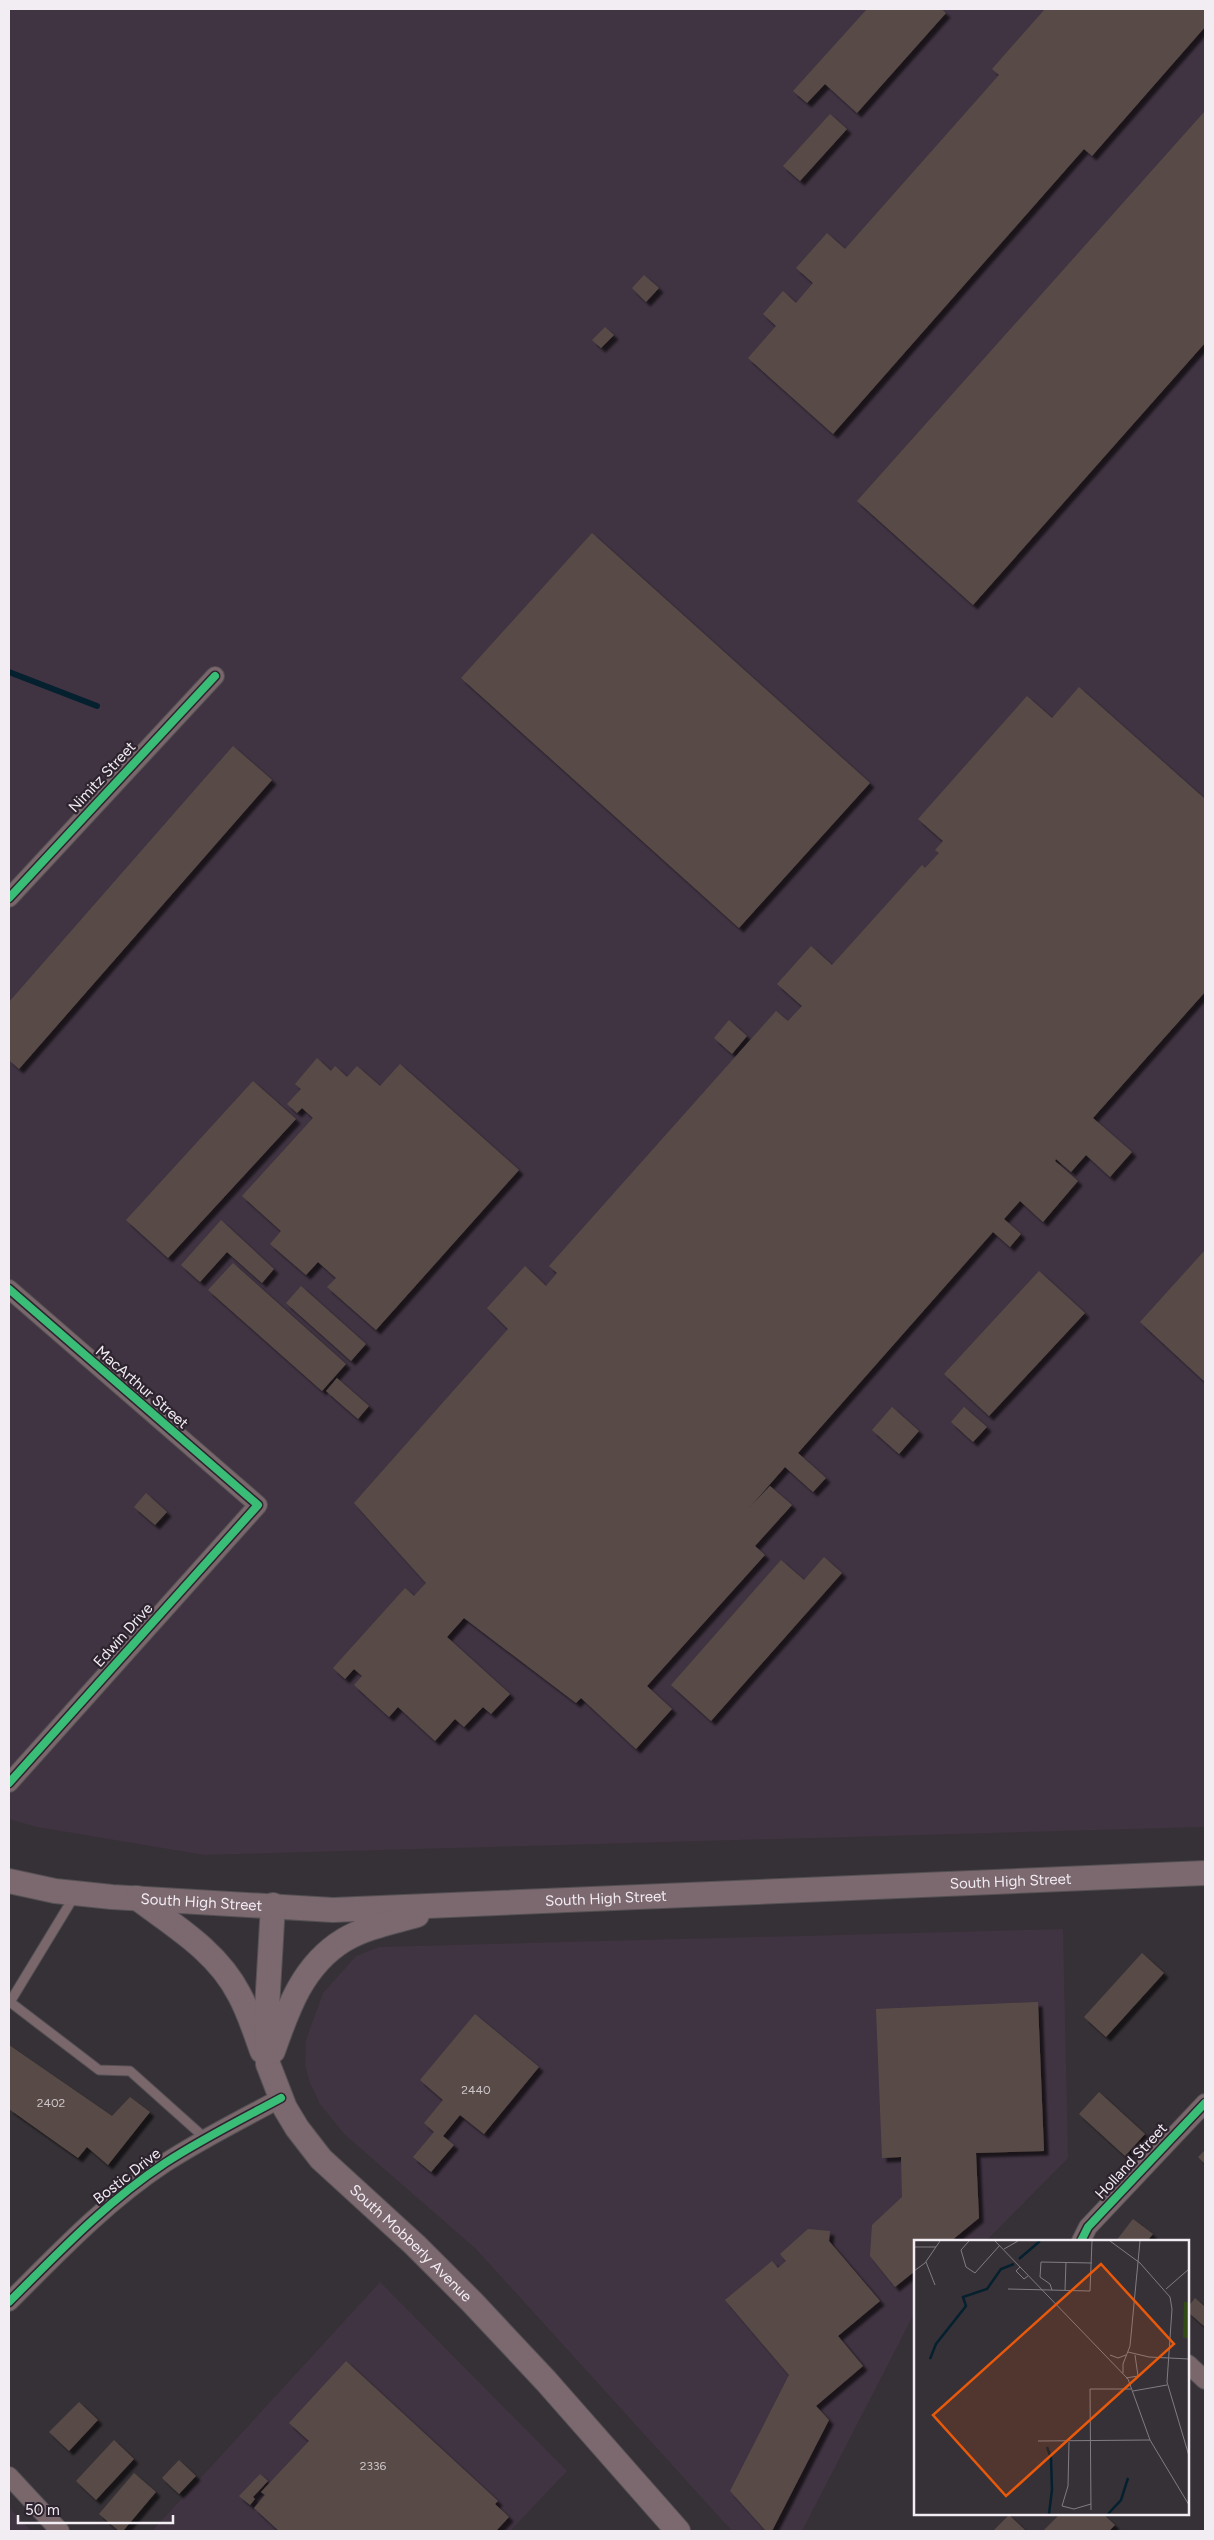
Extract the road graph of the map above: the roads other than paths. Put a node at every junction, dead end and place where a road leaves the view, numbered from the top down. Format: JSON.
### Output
{"nodes":[{"id":1,"x":215,"y":676,"type":"dead end"},
{"id":2,"x":9,"y":898,"type":"edge"},
{"id":3,"x":9,"y":1289,"type":"edge"},
{"id":4,"x":258,"y":1505,"type":"joint"},
{"id":5,"x":9,"y":1783,"type":"edge"},
{"id":6,"x":1205,"y":1873,"type":"edge"},
{"id":7,"x":9,"y":1881,"type":"edge"},
{"id":8,"x":76,"y":1893,"type":"junction"},
{"id":9,"x":137,"y":1898,"type":"junction"},
{"id":10,"x":273,"y":1905,"type":"junction"},
{"id":11,"x":447,"y":1905,"type":"junction"},
{"id":12,"x":10,"y":2002,"type":"edge"},
{"id":13,"x":268,"y":2064,"type":"junction"},
{"id":14,"x":281,"y":2098,"type":"junction"},
{"id":15,"x":1205,"y":2103,"type":"edge"},
{"id":16,"x":206,"y":2139,"type":"junction"},
{"id":17,"x":1081,"y":2240,"type":"edge"},
{"id":18,"x":9,"y":2302,"type":"edge"},
{"id":19,"x":1189,"y":2365,"type":"edge"},
{"id":20,"x":1205,"y":2380,"type":"edge"},
{"id":21,"x":9,"y":2476,"type":"edge"},
{"id":22,"x":60,"y":2531,"type":"edge"},
{"id":23,"x":678,"y":2531,"type":"edge"}],
"edges":[{"from":1,"to":2,"type":"street","name":"Nimitz Street"},
{"from":3,"to":4,"type":"street","name":"MacArthur Street"},
{"from":4,"to":5,"type":"street","name":"Edwin Drive"},
{"from":6,"to":11,"type":"main road","name":"South High Street"},
{"from":7,"to":8,"type":"main road","name":"South High Street"},
{"from":8,"to":9,"type":"main road","name":"South High Street"},
{"from":8,"to":12,"type":"lane"},
{"from":9,"to":10,"type":"main road","name":"South High Street"},
{"from":9,"to":13,"type":"main road"},
{"from":10,"to":11,"type":"main road","name":"South High Street"},
{"from":10,"to":13,"type":"main road","name":"South Mobberly Avenue"},
{"from":11,"to":13,"type":"main road"},
{"from":12,"to":16,"type":"lane"},
{"from":13,"to":14,"type":"main road","name":"South Mobberly Avenue"},
{"from":14,"to":16,"type":"street","name":"Bostic Drive"},
{"from":14,"to":23,"type":"main road","name":"South Mobberly Avenue"},
{"from":15,"to":17,"type":"street","name":"Holland Street"},
{"from":16,"to":18,"type":"street","name":"Bostic Drive"},
{"from":19,"to":20,"type":"street"},
{"from":21,"to":22,"type":"street"}]}
